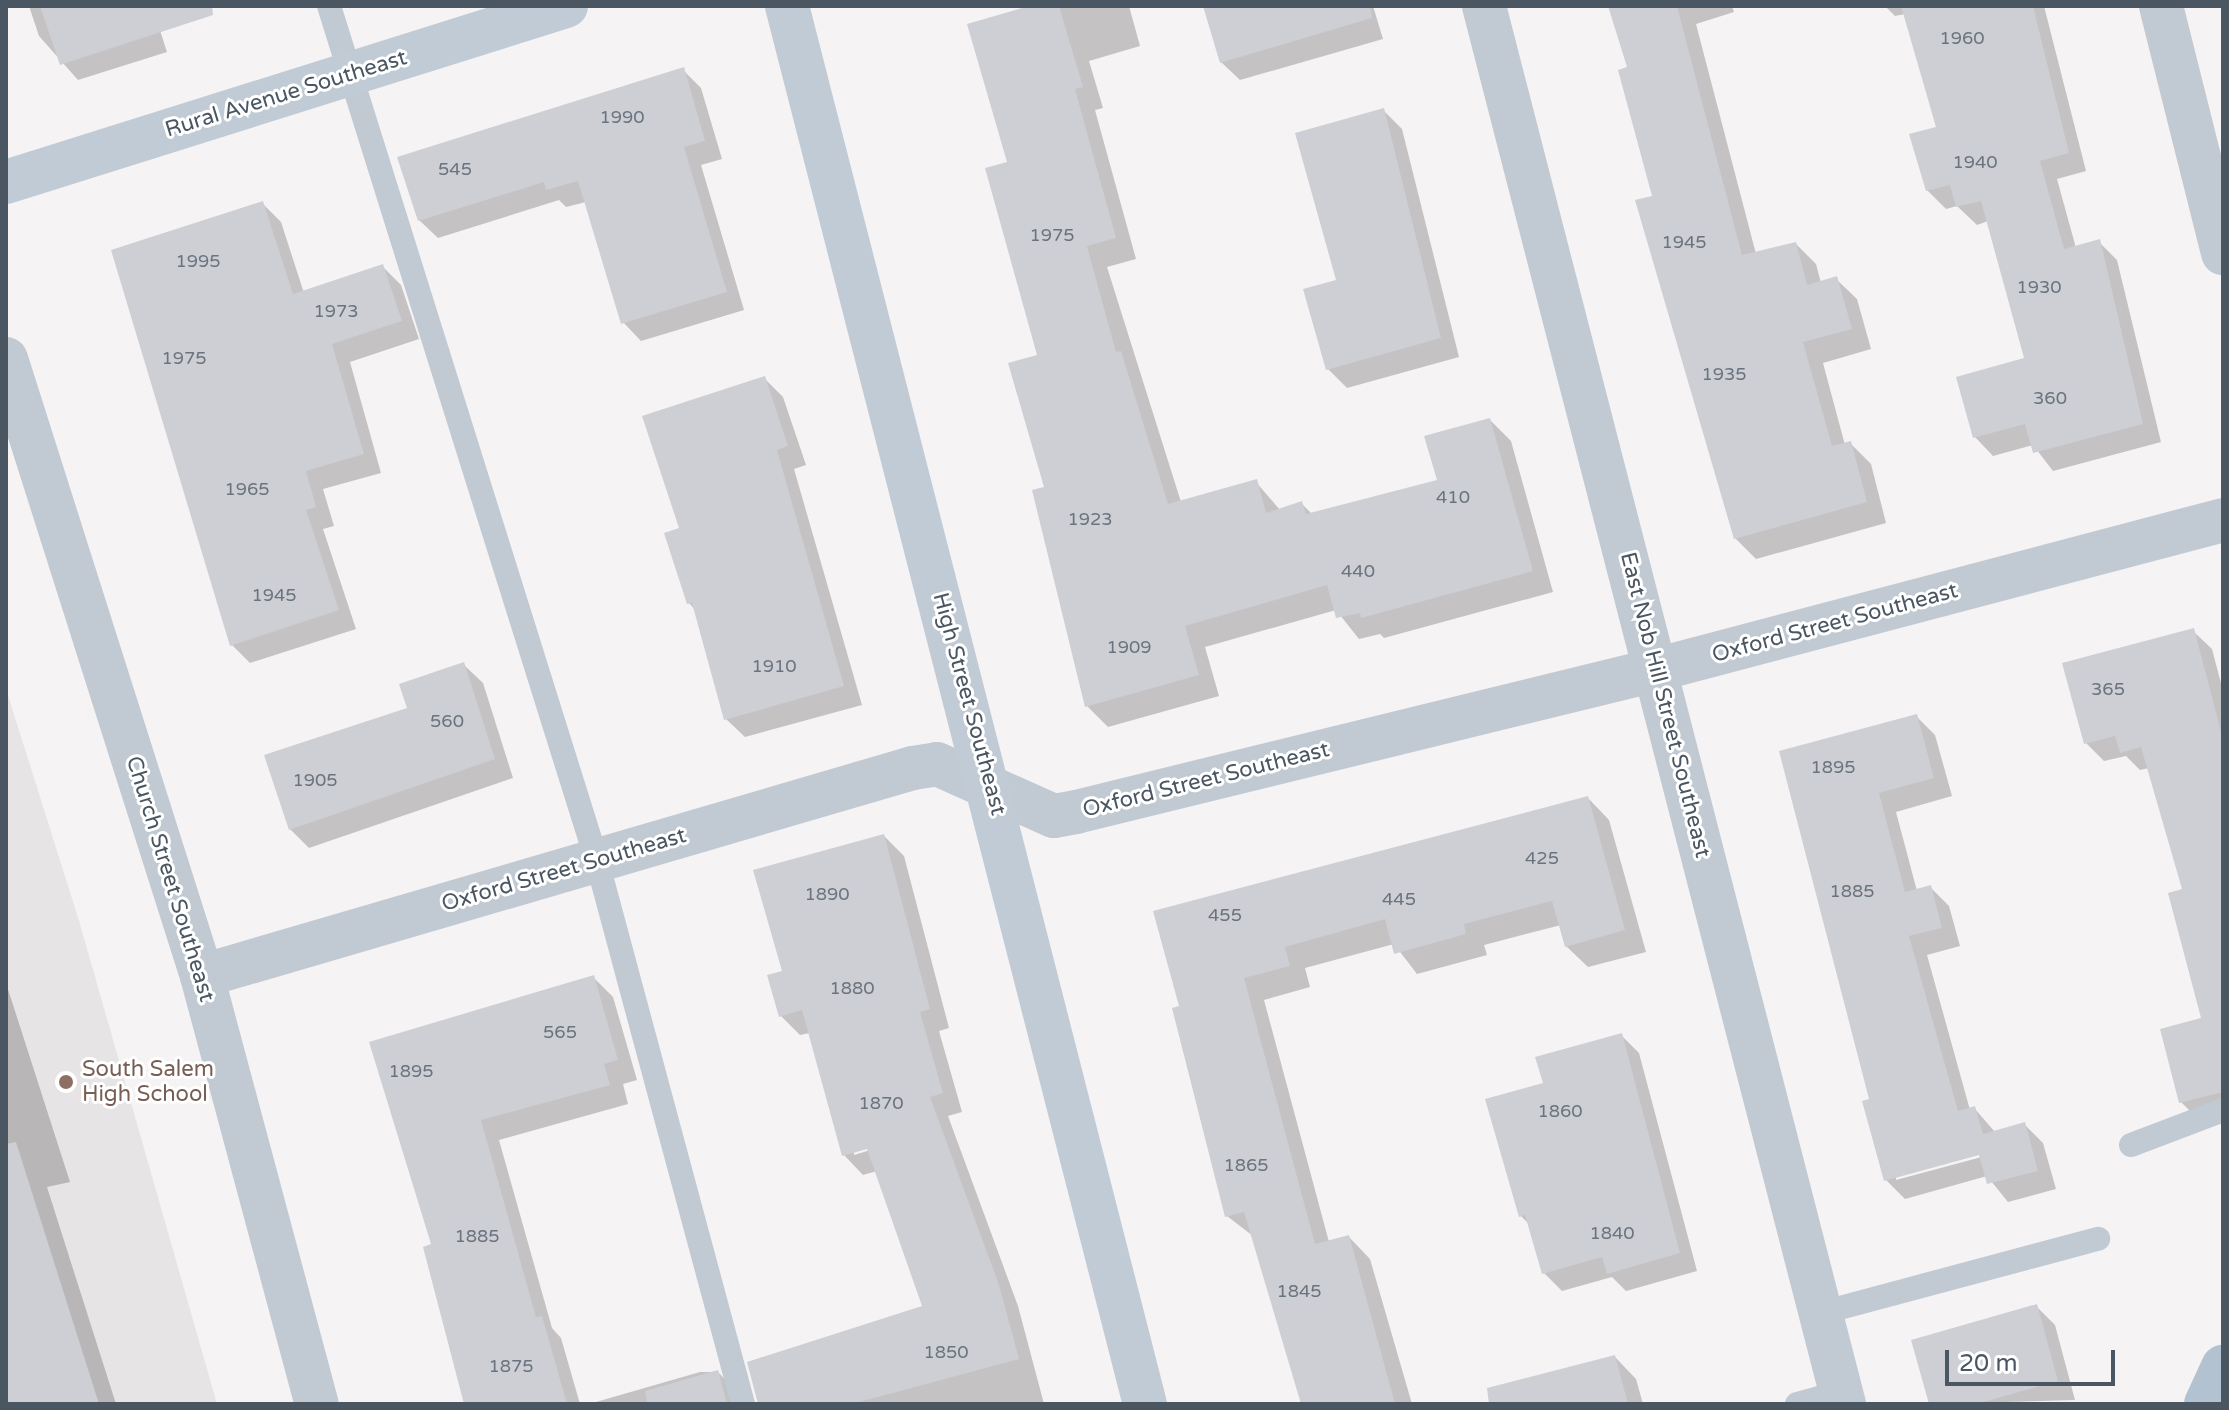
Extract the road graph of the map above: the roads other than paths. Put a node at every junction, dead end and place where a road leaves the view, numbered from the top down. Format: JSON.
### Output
{"nodes":[{"id":1,"x":329,"y":6,"type":"edge"},
{"id":2,"x":566,"y":6,"type":"edge"},
{"id":3,"x":787,"y":6,"type":"edge"},
{"id":4,"x":1484,"y":6,"type":"edge"},
{"id":5,"x":2161,"y":6,"type":"edge"},
{"id":6,"x":350,"y":74,"type":"junction"},
{"id":7,"x":6,"y":182,"type":"edge"},
{"id":8,"x":2223,"y":253,"type":"edge"},
{"id":9,"x":6,"y":359,"type":"edge"},
{"id":10,"x":2223,"y":520,"type":"edge"},
{"id":11,"x":1655,"y":670,"type":"junction"},
{"id":12,"x":992,"y":792,"type":"junction"},
{"id":13,"x":597,"y":861,"type":"junction"},
{"id":14,"x":202,"y":976,"type":"junction"},
{"id":15,"x":2223,"y":1110,"type":"edge"},
{"id":16,"x":2131,"y":1145,"type":"dead end"},
{"id":17,"x":2098,"y":1239,"type":"dead end"},
{"id":18,"x":1821,"y":1313,"type":"junction"},
{"id":19,"x":2223,"y":1367,"type":"edge"},
{"id":20,"x":1843,"y":1398,"type":"edge"},
{"id":21,"x":317,"y":1404,"type":"edge"},
{"id":22,"x":743,"y":1404,"type":"edge"},
{"id":23,"x":1145,"y":1404,"type":"edge"},
{"id":24,"x":1797,"y":1404,"type":"edge"},
{"id":25,"x":2206,"y":1404,"type":"edge"}],
"edges":[{"from":1,"to":6,"type":"lane"},
{"from":2,"to":6,"type":"street","name":"Rural Avenue Southeast"},
{"from":3,"to":12,"type":"street","name":"High Street Southeast"},
{"from":4,"to":11,"type":"street","name":"East Nob Hill Street Southeast"},
{"from":5,"to":8,"type":"street"},
{"from":6,"to":7,"type":"street","name":"Rural Avenue Southeast"},
{"from":6,"to":13,"type":"lane"},
{"from":9,"to":14,"type":"street","name":"Church Street Southeast"},
{"from":10,"to":11,"type":"street","name":"Oxford Street Southeast"},
{"from":11,"to":12,"type":"street","name":"Oxford Street Southeast"},
{"from":11,"to":18,"type":"street","name":"East Nob Hill Street Southeast"},
{"from":12,"to":13,"type":"street","name":"Oxford Street Southeast"},
{"from":12,"to":23,"type":"street","name":"High Street Southeast"},
{"from":13,"to":14,"type":"street","name":"Oxford Street Southeast"},
{"from":13,"to":22,"type":"lane"},
{"from":14,"to":21,"type":"street","name":"Church Street Southeast"},
{"from":15,"to":16,"type":"lane"},
{"from":17,"to":18,"type":"lane"},
{"from":18,"to":20,"type":"street","name":"East Nob Hill Street Southeast"},
{"from":19,"to":25,"type":"main road"},
{"from":20,"to":24,"type":"lane"}]}
